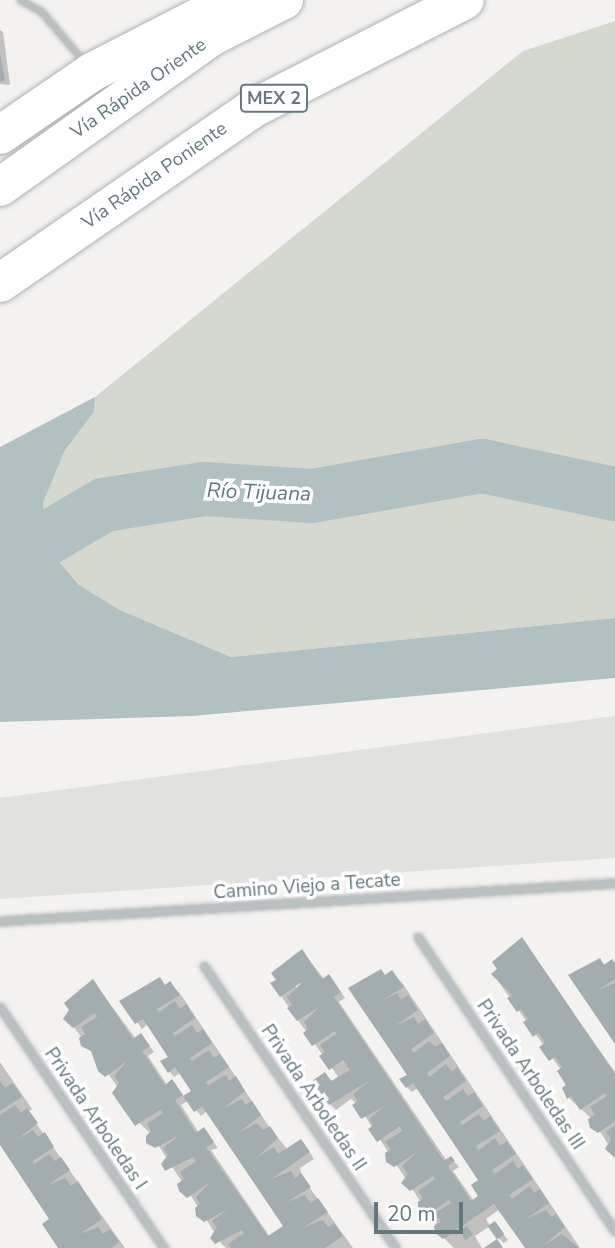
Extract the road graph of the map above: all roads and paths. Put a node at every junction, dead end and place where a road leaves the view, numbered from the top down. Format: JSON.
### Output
{"nodes":[{"id":1,"x":20,"y":0,"type":"edge"},
{"id":2,"x":231,"y":0,"type":"edge"},
{"id":3,"x":284,"y":0,"type":"edge"},
{"id":4,"x":465,"y":0,"type":"edge"},
{"id":5,"x":92,"y":72,"type":"junction"},
{"id":6,"x":0,"y":135,"type":"edge"},
{"id":7,"x":0,"y":187,"type":"edge"},
{"id":8,"x":0,"y":283,"type":"edge"},
{"id":9,"x":615,"y":883,"type":"edge"},
{"id":10,"x":0,"y":921,"type":"edge"},
{"id":11,"x":418,"y":937,"type":"dead end"},
{"id":12,"x":204,"y":966,"type":"dead end"},
{"id":13,"x":0,"y":1007,"type":"edge"},
{"id":14,"x":615,"y":1231,"type":"edge"},
{"id":15,"x":164,"y":1248,"type":"edge"},
{"id":16,"x":396,"y":1248,"type":"edge"}],
"edges":[{"from":1,"to":5,"type":"lane"},
{"from":2,"to":5,"type":"highway"},
{"from":3,"to":7,"type":"highway","name":"Vía Rápida Oriente"},
{"from":4,"to":8,"type":"highway","name":"Vía Rápida Poniente","number":"MEX 2"},
{"from":5,"to":6,"type":"highway"},
{"from":9,"to":10,"type":"street","name":"Camino Viejo a Tecate"},
{"from":11,"to":14,"type":"street","name":"Privada Arboledas III"},
{"from":12,"to":16,"type":"street","name":"Privada Arboledas II"},
{"from":13,"to":15,"type":"street","name":"Privada Arboledas I"}]}
